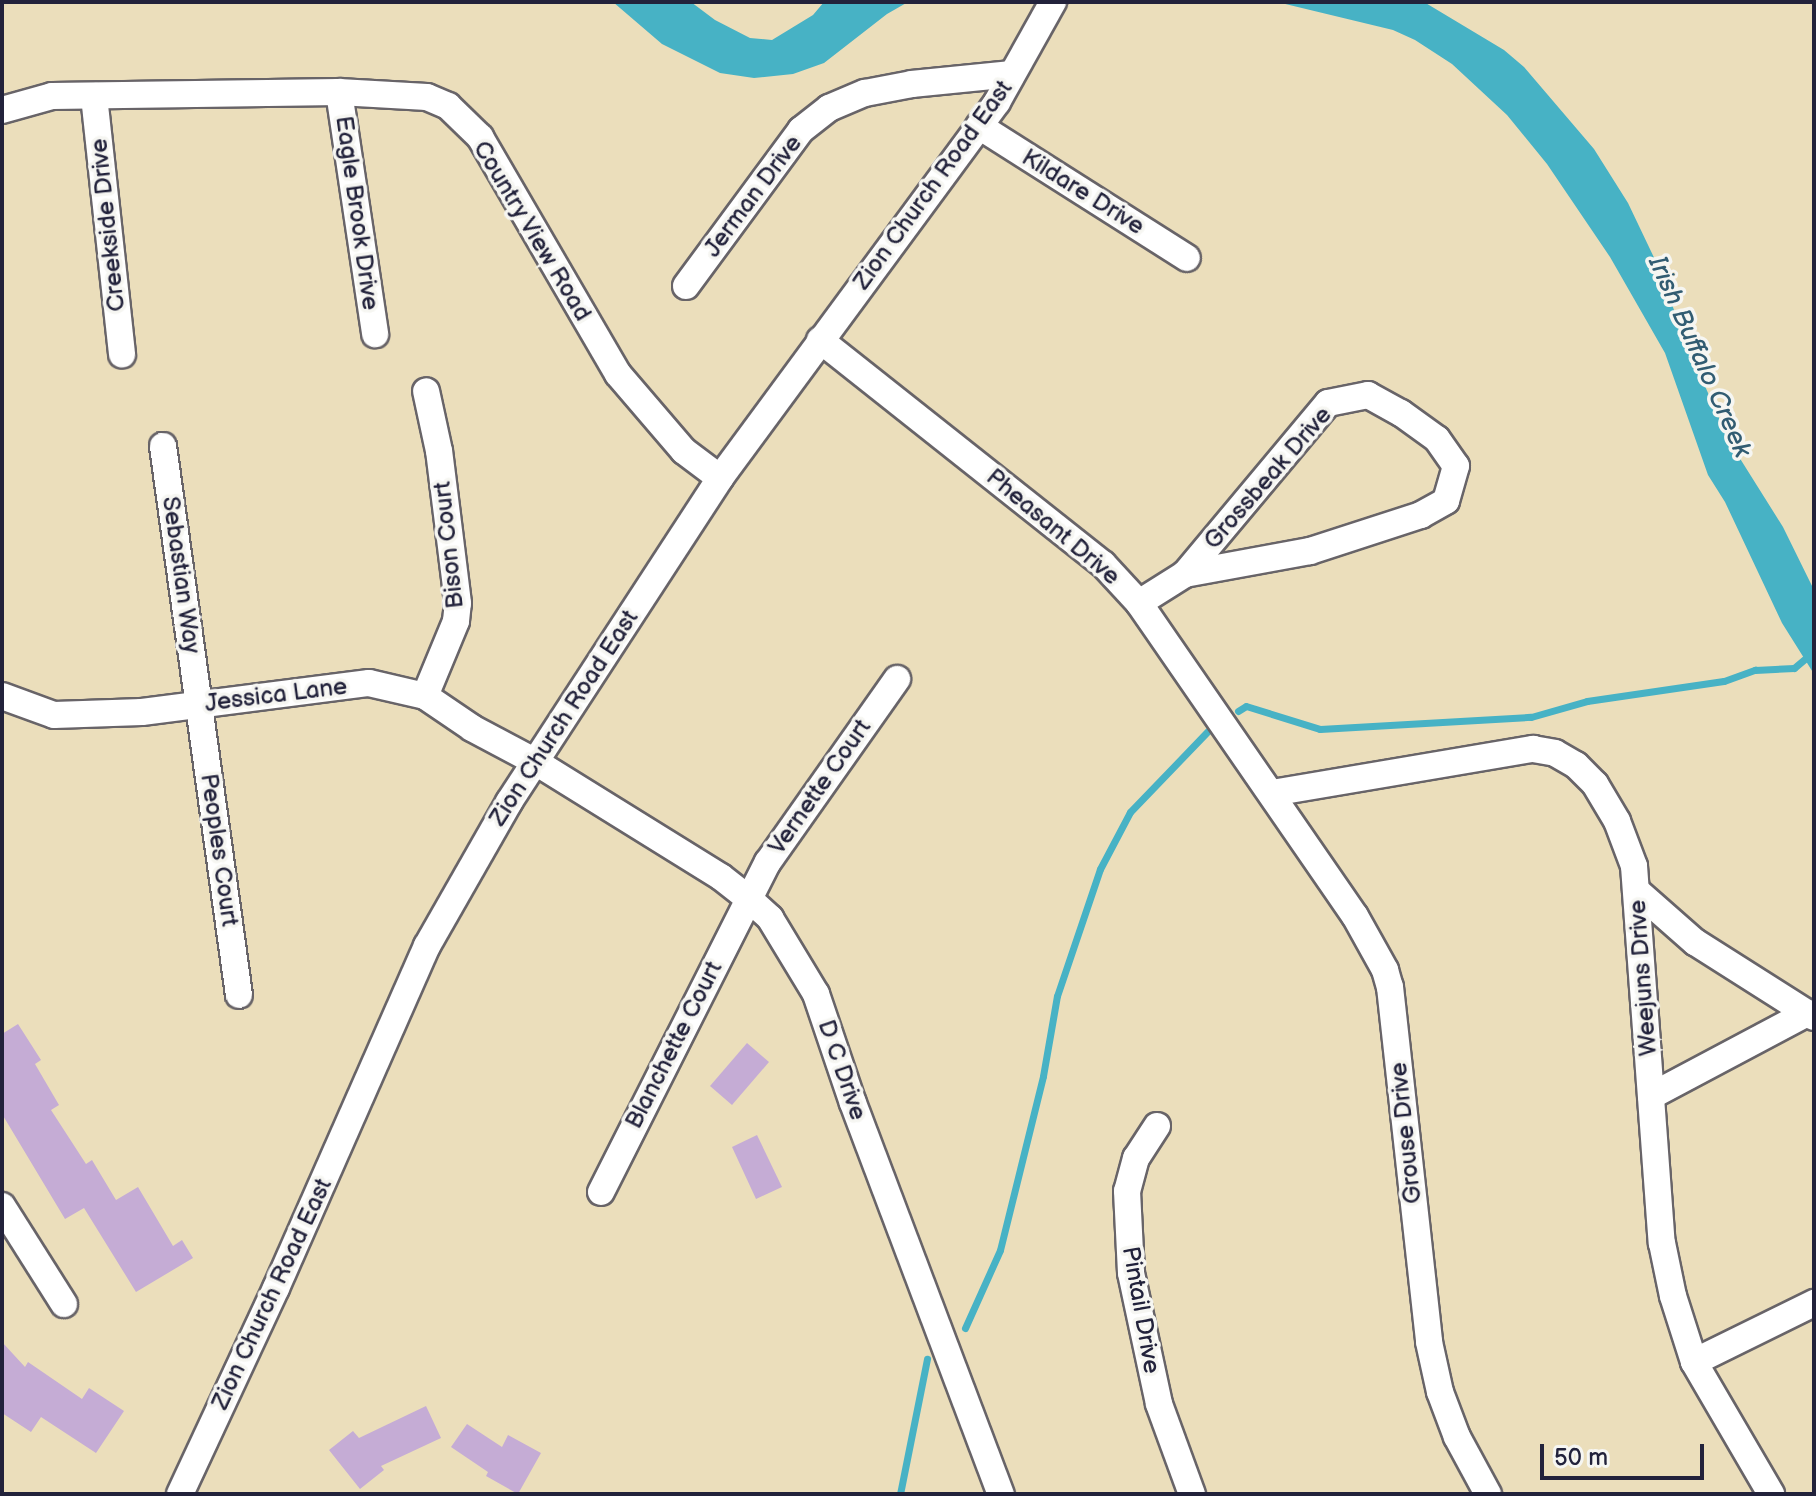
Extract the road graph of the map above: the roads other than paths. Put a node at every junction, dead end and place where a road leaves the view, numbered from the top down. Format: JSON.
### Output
{"nodes":[{"id":1,"x":1053,"y":2,"type":"edge"},
{"id":2,"x":1012,"y":74,"type":"junction"},
{"id":3,"x":339,"y":92,"type":"junction"},
{"id":4,"x":94,"y":96,"type":"junction"},
{"id":5,"x":2,"y":110,"type":"edge"},
{"id":6,"x":979,"y":126,"type":"junction"},
{"id":7,"x":1187,"y":258,"type":"dead end"},
{"id":8,"x":686,"y":286,"type":"dead end"},
{"id":9,"x":375,"y":334,"type":"dead end"},
{"id":10,"x":820,"y":340,"type":"junction"},
{"id":11,"x":122,"y":354,"type":"dead end"},
{"id":12,"x":426,"y":391,"type":"dead end"},
{"id":13,"x":163,"y":446,"type":"dead end"},
{"id":14,"x":720,"y":478,"type":"junction"},
{"id":15,"x":1185,"y":574,"type":"junction"},
{"id":16,"x":1139,"y":603,"type":"junction"},
{"id":17,"x":897,"y":679,"type":"dead end"},
{"id":18,"x":2,"y":696,"type":"edge"},
{"id":19,"x":425,"y":696,"type":"junction"},
{"id":20,"x":198,"y":704,"type":"junction"},
{"id":21,"x":534,"y":761,"type":"junction"},
{"id":22,"x":1272,"y":793,"type":"junction"},
{"id":23,"x":1638,"y":892,"type":"junction"},
{"id":24,"x":748,"y":898,"type":"junction"},
{"id":25,"x":239,"y":995,"type":"dead end"},
{"id":26,"x":1811,"y":1015,"type":"edge"},
{"id":27,"x":1651,"y":1096,"type":"junction"},
{"id":28,"x":1157,"y":1126,"type":"dead end"},
{"id":29,"x":601,"y":1192,"type":"dead end"},
{"id":30,"x":3,"y":1212,"type":"edge"},
{"id":31,"x":1814,"y":1303,"type":"edge"},
{"id":32,"x":64,"y":1304,"type":"dead end"},
{"id":33,"x":1694,"y":1362,"type":"junction"},
{"id":34,"x":180,"y":1494,"type":"edge"},
{"id":35,"x":1001,"y":1494,"type":"edge"},
{"id":36,"x":1192,"y":1494,"type":"edge"},
{"id":37,"x":1488,"y":1494,"type":"edge"},
{"id":38,"x":1771,"y":1494,"type":"edge"}],
"edges":[{"from":1,"to":2,"type":"street","name":"Zion Church Road East"},
{"from":2,"to":6,"type":"street","name":"Zion Church Road East"},
{"from":2,"to":8,"type":"street","name":"Jerman Drive"},
{"from":3,"to":4,"type":"street","name":"Country View Road"},
{"from":3,"to":9,"type":"street","name":"Eagle Brook Drive"},
{"from":3,"to":14,"type":"street","name":"Country View Road"},
{"from":4,"to":5,"type":"street","name":"Country View Road"},
{"from":4,"to":11,"type":"street","name":"Creekside Drive"},
{"from":6,"to":7,"type":"street","name":"Kildare Drive"},
{"from":6,"to":10,"type":"street","name":"Zion Church Road East"},
{"from":10,"to":14,"type":"street","name":"Zion Church Road East"},
{"from":10,"to":16,"type":"street","name":"Pheasant Drive"},
{"from":12,"to":19,"type":"street","name":"Bison Court"},
{"from":13,"to":20,"type":"street","name":"Sebastian Way"},
{"from":14,"to":21,"type":"street","name":"Zion Church Road East"},
{"from":15,"to":15,"type":"street","name":"Grossbeak Drive"},
{"from":15,"to":16,"type":"street","name":"Grossbeak Drive"},
{"from":16,"to":22,"type":"street","name":"Pheasant Drive"},
{"from":17,"to":24,"type":"street","name":"Vernette Court"},
{"from":18,"to":20,"type":"street","name":"Jessica Lane"},
{"from":19,"to":20,"type":"street","name":"Jessica Lane"},
{"from":19,"to":21,"type":"street","name":"Jessica Lane"},
{"from":20,"to":25,"type":"street","name":"Peoples Court"},
{"from":21,"to":24,"type":"street","name":"D C Drive"},
{"from":21,"to":34,"type":"street","name":"Zion Church Road East"},
{"from":22,"to":23,"type":"street","name":"Weejuns Drive"},
{"from":22,"to":37,"type":"street","name":"Grouse Drive"},
{"from":23,"to":26,"type":"street"},
{"from":23,"to":27,"type":"street","name":"Weejuns Drive"},
{"from":24,"to":29,"type":"street","name":"Blanchette Court"},
{"from":24,"to":35,"type":"street","name":"D C Drive"},
{"from":26,"to":27,"type":"street"},
{"from":27,"to":33,"type":"street","name":"Weejuns Drive"},
{"from":28,"to":36,"type":"street","name":"Pintail Drive"},
{"from":30,"to":32,"type":"street"},
{"from":31,"to":33,"type":"street"},
{"from":33,"to":38,"type":"street","name":"Weejuns Drive"}]}
